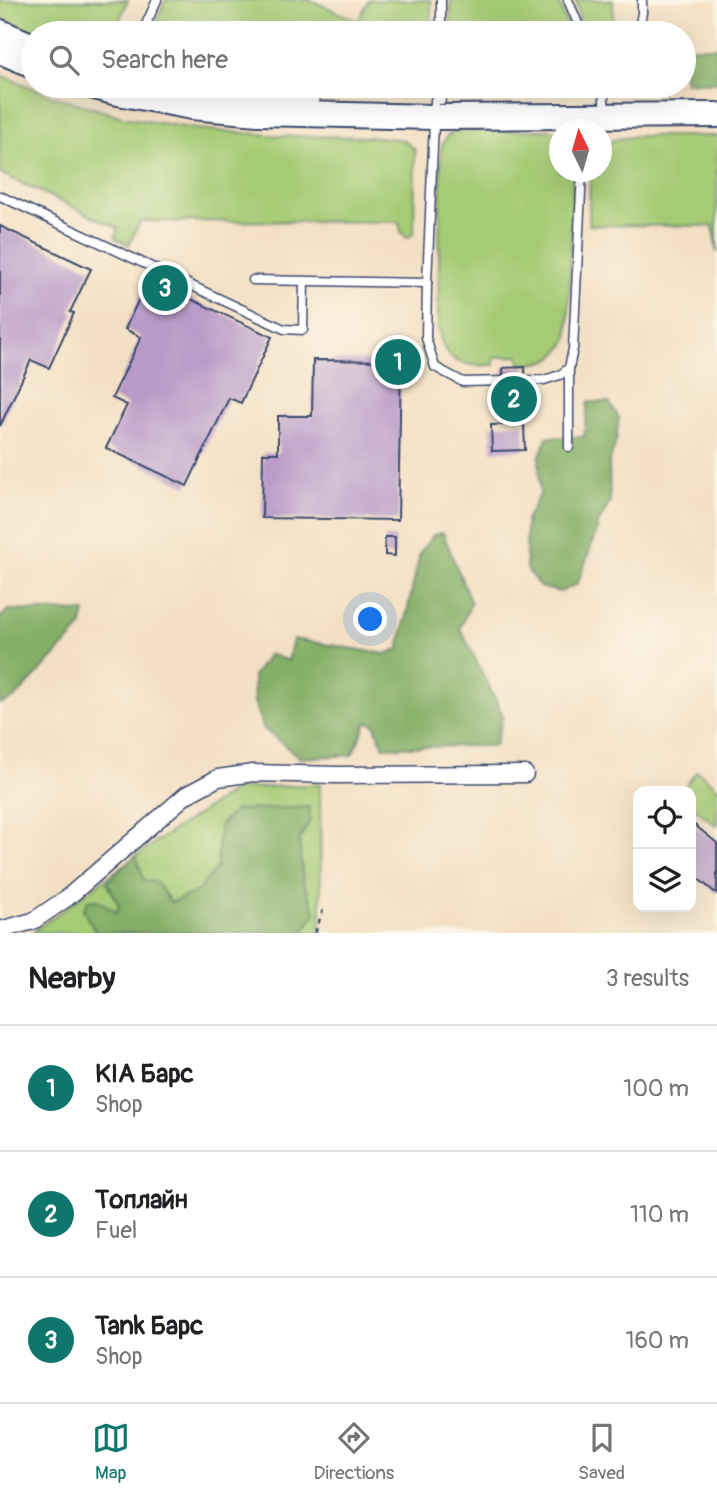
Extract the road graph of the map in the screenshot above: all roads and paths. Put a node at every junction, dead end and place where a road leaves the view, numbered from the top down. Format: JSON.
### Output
{"nodes":[{"id":1,"x":157,"y":0,"type":"edge"},
{"id":2,"x":442,"y":0,"type":"edge"},
{"id":3,"x":568,"y":0,"type":"edge"},
{"id":4,"x":642,"y":0,"type":"edge"},
{"id":5,"x":147,"y":21,"type":"edge"},
{"id":6,"x":441,"y":21,"type":"edge"},
{"id":7,"x":577,"y":21,"type":"edge"},
{"id":8,"x":640,"y":21,"type":"edge"},
{"id":9,"x":0,"y":32,"type":"edge"},
{"id":10,"x":21,"y":41,"type":"edge"},
{"id":11,"x":0,"y":51,"type":"edge"},
{"id":12,"x":21,"y":60,"type":"edge"},
{"id":13,"x":145,"y":98,"type":"edge"},
{"id":14,"x":349,"y":98,"type":"edge"},
{"id":15,"x":717,"y":98,"type":"edge"},
{"id":16,"x":438,"y":101,"type":"edge"},
{"id":17,"x":597,"y":107,"type":"edge"},
{"id":18,"x":717,"y":115,"type":"edge"},
{"id":19,"x":581,"y":182,"type":"edge"},
{"id":20,"x":0,"y":196,"type":"edge"},
{"id":21,"x":253,"y":280,"type":"dead end"},
{"id":22,"x":304,"y":281,"type":"junction"},
{"id":23,"x":427,"y":283,"type":"junction"},
{"id":24,"x":569,"y":368,"type":"junction"},
{"id":25,"x":569,"y":447,"type":"dead end"},
{"id":26,"x":525,"y":774,"type":"dead end"},
{"id":27,"x":323,"y":910,"type":"dead end"},
{"id":28,"x":0,"y":930,"type":"edge"},
{"id":29,"x":315,"y":933,"type":"edge"}],
"edges":[{"from":1,"to":5,"type":"lane"},
{"from":2,"to":6,"type":"lane"},
{"from":3,"to":7,"type":"lane"},
{"from":4,"to":8,"type":"lane"},
{"from":9,"to":10,"type":"main road"},
{"from":11,"to":12,"type":"main road"},
{"from":13,"to":16,"type":"main road"},
{"from":14,"to":16,"type":"main road"},
{"from":15,"to":17,"type":"main road"},
{"from":16,"to":17,"type":"main road"},
{"from":16,"to":23,"type":"lane"},
{"from":17,"to":18,"type":"main road"},
{"from":19,"to":24,"type":"lane"},
{"from":20,"to":22,"type":"lane"},
{"from":21,"to":22,"type":"lane"},
{"from":22,"to":23,"type":"lane"},
{"from":23,"to":24,"type":"lane"},
{"from":24,"to":25,"type":"lane"},
{"from":26,"to":28,"type":"street"},
{"from":27,"to":29,"type":"path"}]}
